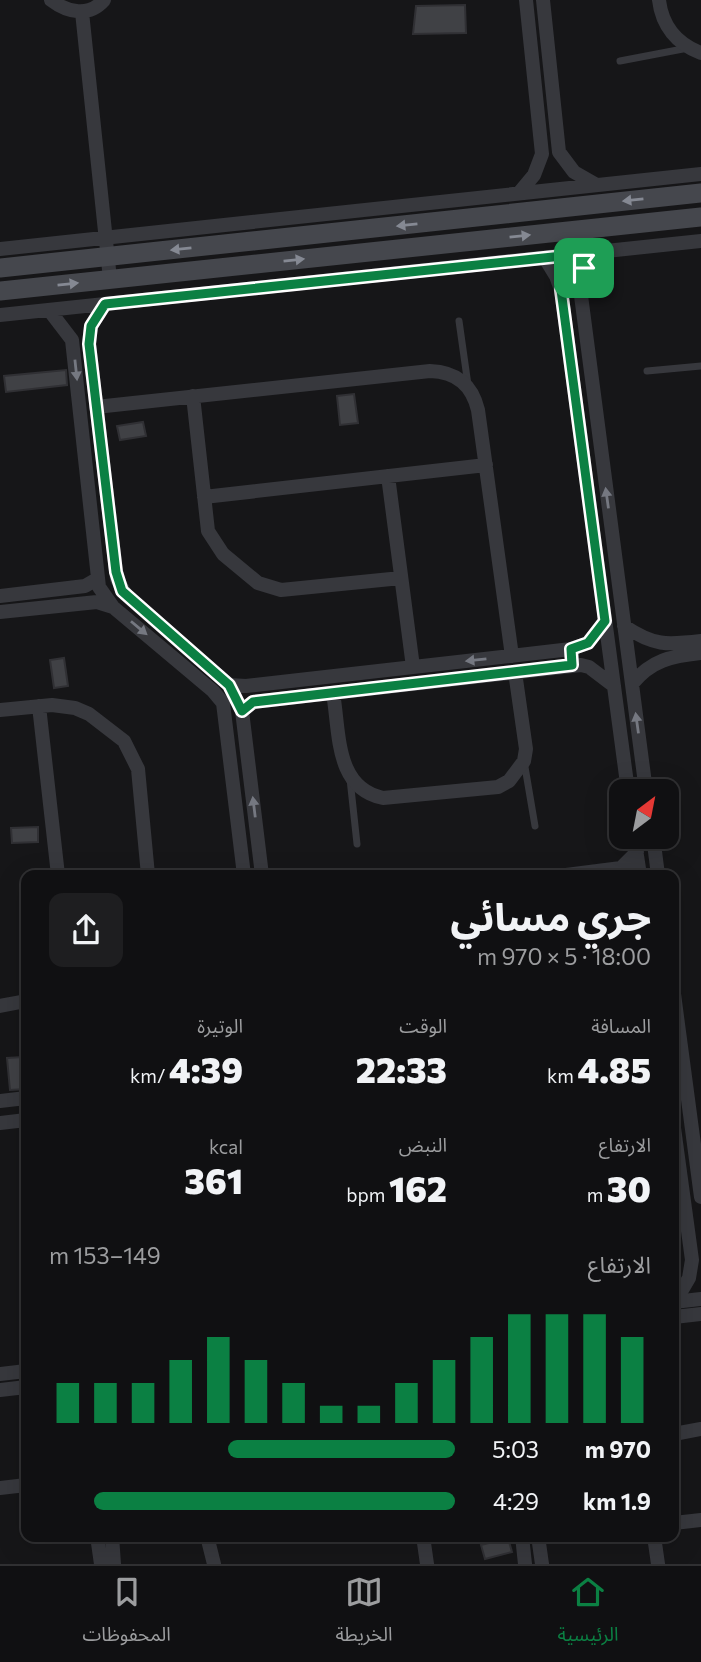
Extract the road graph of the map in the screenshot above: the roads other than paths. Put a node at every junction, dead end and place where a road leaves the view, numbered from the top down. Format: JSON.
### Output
{"nodes":[{"id":1,"x":51,"y":0,"type":"edge"},
{"id":2,"x":104,"y":0,"type":"edge"},
{"id":3,"x":526,"y":0,"type":"edge"},
{"id":4,"x":544,"y":0,"type":"edge"},
{"id":5,"x":659,"y":0,"type":"edge"},
{"id":6,"x":82,"y":12,"type":"junction"},
{"id":7,"x":694,"y":51,"type":"edge"},
{"id":8,"x":620,"y":61,"type":"dead end"},
{"id":9,"x":556,"y":118,"type":"junction"},
{"id":10,"x":539,"y":120,"type":"junction"},
{"id":11,"x":701,"y":174,"type":"edge"},
{"id":12,"x":596,"y":185,"type":"junction"},
{"id":13,"x":519,"y":193,"type":"junction"},
{"id":14,"x":701,"y":193,"type":"edge"},
{"id":15,"x":701,"y":218,"type":"edge"},
{"id":16,"x":701,"y":242,"type":"edge"},
{"id":17,"x":106,"y":247,"type":"junction"},
{"id":18,"x":0,"y":248,"type":"edge"},
{"id":19,"x":591,"y":253,"type":"junction"},
{"id":20,"x":545,"y":258,"type":"junction"},
{"id":21,"x":0,"y":268,"type":"edge"},
{"id":22,"x":110,"y":279,"type":"junction"},
{"id":23,"x":579,"y":288,"type":"junction"},
{"id":24,"x":561,"y":290,"type":"junction"},
{"id":25,"x":0,"y":291,"type":"edge"},
{"id":26,"x":105,"y":304,"type":"junction"},
{"id":27,"x":49,"y":310,"type":"junction"},
{"id":28,"x":0,"y":315,"type":"edge"},
{"id":29,"x":459,"y":321,"type":"dead end"},
{"id":30,"x":701,"y":366,"type":"edge"},
{"id":31,"x":648,"y":371,"type":"dead end"},
{"id":32,"x":468,"y":386,"type":"junction"},
{"id":33,"x":193,"y":396,"type":"junction"},
{"id":34,"x":96,"y":407,"type":"junction"},
{"id":35,"x":486,"y":465,"type":"junction"},
{"id":36,"x":388,"y":476,"type":"junction"},
{"id":37,"x":204,"y":497,"type":"junction"},
{"id":38,"x":401,"y":578,"type":"junction"},
{"id":39,"x":97,"y":579,"type":"junction"},
{"id":40,"x":0,"y":596,"type":"edge"},
{"id":41,"x":113,"y":607,"type":"junction"},
{"id":42,"x":0,"y":612,"type":"edge"},
{"id":43,"x":605,"y":621,"type":"junction"},
{"id":44,"x":624,"y":626,"type":"junction"},
{"id":45,"x":701,"y":641,"type":"edge"},
{"id":46,"x":571,"y":649,"type":"junction"},
{"id":47,"x":674,"y":650,"type":"junction"},
{"id":48,"x":701,"y":653,"type":"edge"},
{"id":49,"x":512,"y":656,"type":"junction"},
{"id":50,"x":572,"y":665,"type":"junction"},
{"id":51,"x":413,"y":667,"type":"junction"},
{"id":52,"x":515,"y":672,"type":"junction"},
{"id":53,"x":632,"y":684,"type":"junction"},
{"id":54,"x":229,"y":685,"type":"junction"},
{"id":55,"x":614,"y":686,"type":"junction"},
{"id":56,"x":333,"y":693,"type":"junction"},
{"id":57,"x":39,"y":706,"type":"junction"},
{"id":58,"x":0,"y":710,"type":"edge"},
{"id":59,"x":242,"y":711,"type":"junction"},
{"id":60,"x":524,"y":761,"type":"junction"},
{"id":61,"x":349,"y":778,"type":"junction"},
{"id":62,"x":627,"y":779,"type":"edge"},
{"id":63,"x":645,"y":779,"type":"edge"},
{"id":64,"x":535,"y":826,"type":"dead end"},
{"id":65,"x":357,"y":844,"type":"dead end"},
{"id":66,"x":633,"y":849,"type":"edge"},
{"id":67,"x":637,"y":849,"type":"edge"},
{"id":68,"x":655,"y":849,"type":"edge"},
{"id":69,"x":57,"y":870,"type":"edge"},
{"id":70,"x":148,"y":870,"type":"edge"},
{"id":71,"x":243,"y":870,"type":"edge"},
{"id":72,"x":261,"y":870,"type":"edge"},
{"id":73,"x":605,"y":870,"type":"edge"},
{"id":74,"x":639,"y":870,"type":"edge"},
{"id":75,"x":657,"y":870,"type":"edge"},
{"id":76,"x":21,"y":1002,"type":"edge"},
{"id":77,"x":0,"y":1006,"type":"edge"},
{"id":78,"x":679,"y":1031,"type":"edge"},
{"id":79,"x":3,"y":1098,"type":"edge"},
{"id":80,"x":21,"y":1098,"type":"edge"},
{"id":81,"x":21,"y":1121,"type":"edge"},
{"id":82,"x":0,"y":1123,"type":"edge"},
{"id":83,"x":679,"y":1158,"type":"edge"},
{"id":84,"x":701,"y":1196,"type":"edge"},
{"id":85,"x":696,"y":1260,"type":"edge"},
{"id":86,"x":679,"y":1297,"type":"edge"},
{"id":87,"x":701,"y":1299,"type":"edge"},
{"id":88,"x":679,"y":1306,"type":"edge"},
{"id":89,"x":679,"y":1308,"type":"edge"},
{"id":90,"x":701,"y":1314,"type":"edge"},
{"id":91,"x":21,"y":1372,"type":"edge"},
{"id":92,"x":0,"y":1374,"type":"edge"},
{"id":93,"x":21,"y":1388,"type":"edge"},
{"id":94,"x":0,"y":1390,"type":"edge"},
{"id":95,"x":701,"y":1429,"type":"edge"},
{"id":96,"x":679,"y":1433,"type":"edge"},
{"id":97,"x":21,"y":1486,"type":"edge"},
{"id":98,"x":0,"y":1488,"type":"edge"},
{"id":99,"x":701,"y":1520,"type":"edge"},
{"id":100,"x":679,"y":1522,"type":"edge"},
{"id":101,"x":98,"y":1542,"type":"edge"},
{"id":102,"x":112,"y":1542,"type":"edge"},
{"id":103,"x":208,"y":1542,"type":"edge"},
{"id":104,"x":423,"y":1542,"type":"edge"},
{"id":105,"x":523,"y":1542,"type":"edge"},
{"id":106,"x":539,"y":1542,"type":"edge"},
{"id":107,"x":655,"y":1542,"type":"edge"},
{"id":108,"x":101,"y":1564,"type":"edge"},
{"id":109,"x":114,"y":1564,"type":"edge"},
{"id":110,"x":214,"y":1564,"type":"edge"},
{"id":111,"x":423,"y":1564,"type":"edge"},
{"id":112,"x":526,"y":1564,"type":"edge"},
{"id":113,"x":542,"y":1564,"type":"edge"},
{"id":114,"x":658,"y":1564,"type":"edge"}],
"edges":[{"from":1,"to":6,"type":"street"},
{"from":2,"to":6,"type":"street"},
{"from":3,"to":10,"type":"street"},
{"from":4,"to":9,"type":"street"},
{"from":5,"to":7,"type":"street"},
{"from":6,"to":17,"type":"street"},
{"from":7,"to":8,"type":"lane"},
{"from":9,"to":10,"type":"street"},
{"from":9,"to":12,"type":"street"},
{"from":10,"to":13,"type":"street"},
{"from":11,"to":12,"type":"street"},
{"from":12,"to":13,"type":"street"},
{"from":13,"to":17,"type":"street"},
{"from":14,"to":17,"type":"street","one_way":true},
{"from":22,"to":15,"type":"street","one_way":true},
{"from":16,"to":19,"type":"street"},
{"from":17,"to":18,"type":"street"},
{"from":17,"to":21,"type":"street"},
{"from":17,"to":22,"type":"street"},
{"from":19,"to":20,"type":"street"},
{"from":19,"to":23,"type":"street"},
{"from":20,"to":24,"type":"street"},
{"from":20,"to":26,"type":"street"},
{"from":25,"to":22,"type":"street","one_way":true},
{"from":23,"to":24,"type":"street"},
{"from":44,"to":23,"type":"street","one_way":true},
{"from":24,"to":43,"type":"street"},
{"from":26,"to":27,"type":"street"},
{"from":26,"to":34,"type":"street"},
{"from":27,"to":28,"type":"street"},
{"from":27,"to":39,"type":"street","one_way":true},
{"from":29,"to":32,"type":"lane"},
{"from":30,"to":31,"type":"lane"},
{"from":32,"to":33,"type":"street"},
{"from":32,"to":35,"type":"street"},
{"from":33,"to":34,"type":"street"},
{"from":33,"to":37,"type":"street"},
{"from":34,"to":54,"type":"street"},
{"from":35,"to":36,"type":"street"},
{"from":35,"to":49,"type":"street"},
{"from":36,"to":37,"type":"street"},
{"from":36,"to":38,"type":"street"},
{"from":37,"to":38,"type":"street"},
{"from":38,"to":51,"type":"street"},
{"from":39,"to":40,"type":"street"},
{"from":39,"to":41,"type":"street"},
{"from":41,"to":42,"type":"street"},
{"from":41,"to":71,"type":"street","one_way":true},
{"from":43,"to":46,"type":"street"},
{"from":43,"to":55,"type":"street"},
{"from":44,"to":47,"type":"street"},
{"from":44,"to":53,"type":"street"},
{"from":45,"to":47,"type":"street"},
{"from":46,"to":49,"type":"street"},
{"from":46,"to":50,"type":"street"},
{"from":47,"to":48,"type":"street"},
{"from":47,"to":53,"type":"street"},
{"from":49,"to":51,"type":"street","one_way":true},
{"from":50,"to":52,"type":"street"},
{"from":50,"to":55,"type":"street"},
{"from":51,"to":54,"type":"street"},
{"from":52,"to":56,"type":"street"},
{"from":52,"to":60,"type":"street"},
{"from":63,"to":53,"type":"street","one_way":true},
{"from":54,"to":59,"type":"street"},
{"from":55,"to":62,"type":"street"},
{"from":56,"to":59,"type":"street"},
{"from":56,"to":61,"type":"street"},
{"from":57,"to":58,"type":"street"},
{"from":57,"to":69,"type":"street"},
{"from":57,"to":70,"type":"street"},
{"from":72,"to":59,"type":"street","one_way":true},
{"from":60,"to":61,"type":"street"},
{"from":60,"to":64,"type":"lane"},
{"from":61,"to":65,"type":"lane"},
{"from":66,"to":73,"type":"street"},
{"from":67,"to":74,"type":"street"},
{"from":68,"to":75,"type":"street"},
{"from":76,"to":77,"type":"street"},
{"from":78,"to":84,"type":"street"},
{"from":79,"to":80,"type":"street"},
{"from":81,"to":82,"type":"street"},
{"from":83,"to":85,"type":"street"},
{"from":85,"to":86,"type":"street"},
{"from":87,"to":88,"type":"street"},
{"from":89,"to":90,"type":"street"},
{"from":91,"to":92,"type":"street"},
{"from":93,"to":94,"type":"street"},
{"from":95,"to":96,"type":"street"},
{"from":97,"to":98,"type":"street"},
{"from":99,"to":100,"type":"street"},
{"from":101,"to":108,"type":"street"},
{"from":102,"to":109,"type":"street"},
{"from":103,"to":110,"type":"street"},
{"from":104,"to":111,"type":"street"},
{"from":105,"to":112,"type":"street"},
{"from":106,"to":113,"type":"street"},
{"from":107,"to":114,"type":"street"}]}
